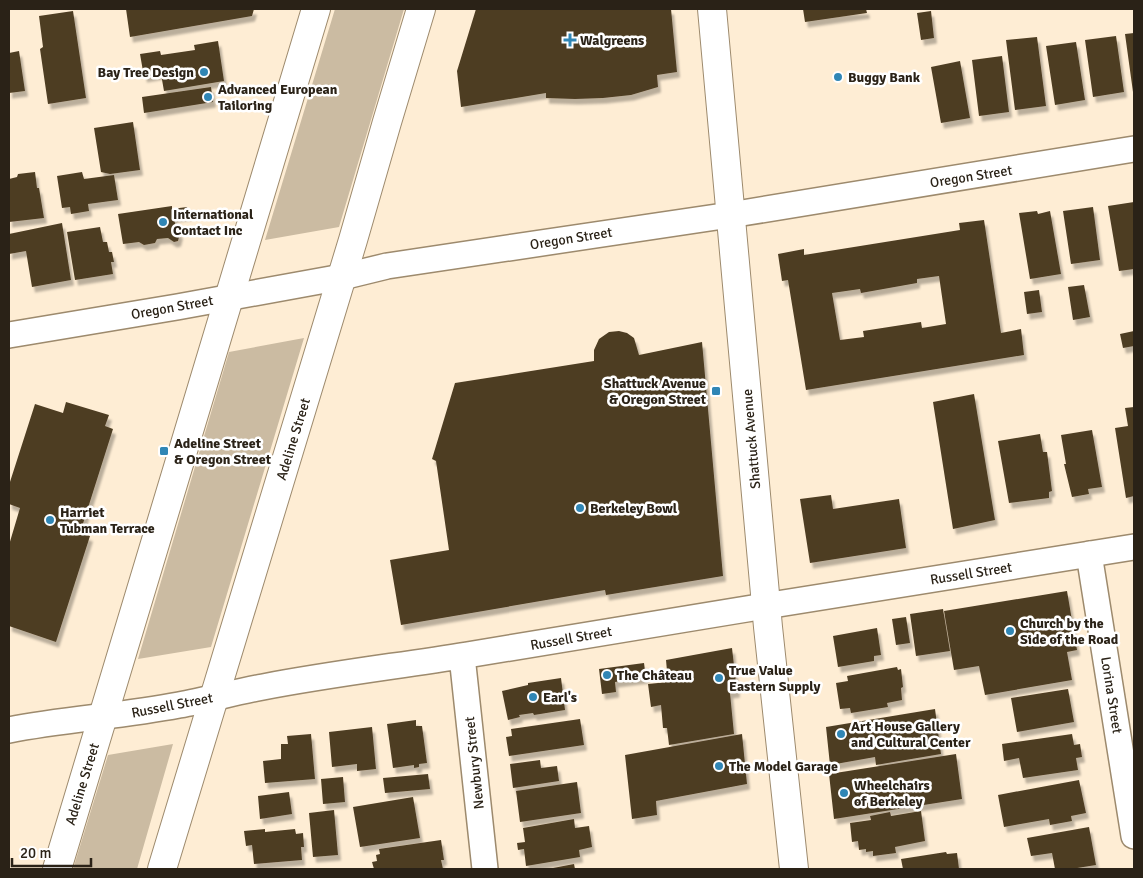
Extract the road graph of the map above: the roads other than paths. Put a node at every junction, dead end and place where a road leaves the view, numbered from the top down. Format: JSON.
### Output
{"nodes":[{"id":1,"x":316,"y":9,"type":"edge"},
{"id":2,"x":421,"y":9,"type":"edge"},
{"id":3,"x":712,"y":9,"type":"edge"},
{"id":4,"x":1134,"y":149,"type":"edge"},
{"id":5,"x":730,"y":215,"type":"junction"},
{"id":6,"x":342,"y":277,"type":"junction"},
{"id":7,"x":230,"y":297,"type":"junction"},
{"id":8,"x":9,"y":335,"type":"edge"},
{"id":9,"x":1134,"y":547,"type":"edge"},
{"id":10,"x":1089,"y":554,"type":"junction"},
{"id":11,"x":766,"y":606,"type":"junction"},
{"id":12,"x":462,"y":656,"type":"junction"},
{"id":13,"x":214,"y":697,"type":"junction"},
{"id":14,"x":103,"y":716,"type":"junction"},
{"id":15,"x":9,"y":730,"type":"edge"},
{"id":16,"x":1134,"y":836,"type":"edge"},
{"id":17,"x":57,"y":869,"type":"edge"},
{"id":18,"x":162,"y":869,"type":"edge"},
{"id":19,"x":485,"y":869,"type":"edge"},
{"id":20,"x":794,"y":869,"type":"edge"}],
"edges":[{"from":1,"to":7,"type":"main road","name":"Adeline Street"},
{"from":2,"to":6,"type":"main road","name":"Adeline Street"},
{"from":3,"to":5,"type":"main road","name":"Shattuck Avenue"},
{"from":4,"to":5,"type":"street","name":"Oregon Street"},
{"from":5,"to":6,"type":"street","name":"Oregon Street"},
{"from":5,"to":11,"type":"main road","name":"Shattuck Avenue"},
{"from":6,"to":7,"type":"street","name":"Oregon Street"},
{"from":6,"to":13,"type":"main road","name":"Adeline Street"},
{"from":7,"to":8,"type":"street","name":"Oregon Street"},
{"from":7,"to":14,"type":"main road","name":"Adeline Street"},
{"from":9,"to":10,"type":"street","name":"Russell Street"},
{"from":10,"to":11,"type":"street","name":"Russell Street"},
{"from":10,"to":16,"type":"street","name":"Lorina Street"},
{"from":11,"to":12,"type":"street","name":"Russell Street"},
{"from":11,"to":20,"type":"main road","name":"Shattuck Avenue"},
{"from":12,"to":13,"type":"street","name":"Russell Street"},
{"from":12,"to":19,"type":"street","name":"Newbury Street"},
{"from":13,"to":14,"type":"street","name":"Russell Street"},
{"from":13,"to":18,"type":"main road","name":"Adeline Street"},
{"from":14,"to":15,"type":"street","name":"Russell Street"},
{"from":14,"to":17,"type":"main road","name":"Adeline Street"}]}
